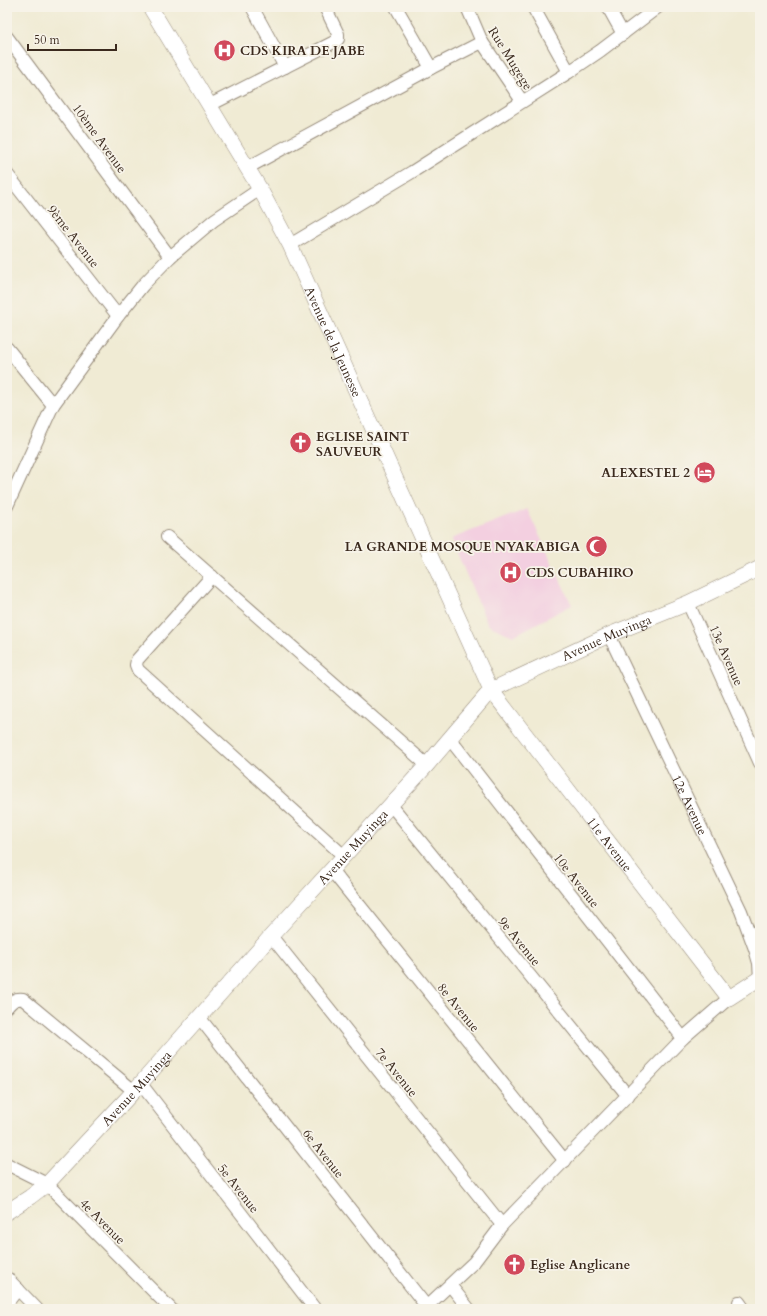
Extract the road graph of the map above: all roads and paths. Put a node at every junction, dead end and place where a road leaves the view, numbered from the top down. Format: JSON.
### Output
{"nodes":[{"id":1,"x":150,"y":7,"type":"edge"},
{"id":2,"x":252,"y":7,"type":"edge"},
{"id":3,"x":325,"y":7,"type":"edge"},
{"id":4,"x":396,"y":7,"type":"edge"},
{"id":5,"x":466,"y":7,"type":"edge"},
{"id":6,"x":533,"y":7,"type":"edge"},
{"id":7,"x":608,"y":7,"type":"edge"},
{"id":8,"x":658,"y":7,"type":"edge"},
{"id":9,"x":623,"y":34,"type":"junction"},
{"id":10,"x":7,"y":37,"type":"edge"},
{"id":11,"x":482,"y":42,"type":"junction"},
{"id":12,"x":285,"y":67,"type":"junction"},
{"id":13,"x":431,"y":68,"type":"junction"},
{"id":14,"x":569,"y":72,"type":"junction"},
{"id":15,"x":522,"y":101,"type":"junction"},
{"id":16,"x":210,"y":104,"type":"junction"},
{"id":17,"x":247,"y":168,"type":"junction"},
{"id":18,"x":7,"y":174,"type":"edge"},
{"id":19,"x":260,"y":189,"type":"junction"},
{"id":20,"x":290,"y":245,"type":"junction"},
{"id":21,"x":170,"y":257,"type":"junction"},
{"id":22,"x":118,"y":316,"type":"junction"},
{"id":23,"x":7,"y":348,"type":"edge"},
{"id":24,"x":53,"y":406,"type":"junction"},
{"id":25,"x":8,"y":502,"type":"edge"},
{"id":26,"x":167,"y":537,"type":"dead end"},
{"id":27,"x":760,"y":568,"type":"edge"},
{"id":28,"x":212,"y":576,"type":"junction"},
{"id":29,"x":688,"y":602,"type":"junction"},
{"id":30,"x":609,"y":635,"type":"junction"},
{"id":31,"x":491,"y":690,"type":"junction"},
{"id":32,"x":450,"y":738,"type":"junction"},
{"id":33,"x":760,"y":762,"type":"edge"},
{"id":34,"x":427,"y":766,"type":"junction"},
{"id":35,"x":391,"y":804,"type":"junction"},
{"id":36,"x":344,"y":856,"type":"junction"},
{"id":37,"x":332,"y":870,"type":"junction"},
{"id":38,"x":271,"y":936,"type":"junction"},
{"id":39,"x":760,"y":978,"type":"edge"},
{"id":40,"x":728,"y":998,"type":"junction"},
{"id":41,"x":7,"y":1007,"type":"edge"},
{"id":42,"x":199,"y":1017,"type":"junction"},
{"id":43,"x":683,"y":1038,"type":"junction"},
{"id":44,"x":137,"y":1088,"type":"junction"},
{"id":45,"x":628,"y":1096,"type":"junction"},
{"id":46,"x":565,"y":1162,"type":"junction"},
{"id":47,"x":7,"y":1164,"type":"edge"},
{"id":48,"x":46,"y":1184,"type":"junction"},
{"id":49,"x":7,"y":1212,"type":"edge"},
{"id":50,"x":502,"y":1225,"type":"junction"},
{"id":51,"x":7,"y":1278,"type":"edge"},
{"id":52,"x":450,"y":1285,"type":"junction"},
{"id":53,"x":18,"y":1289,"type":"junction"},
{"id":54,"x":7,"y":1303,"type":"edge"},
{"id":55,"x":426,"y":1308,"type":"edge"},
{"id":56,"x":37,"y":1309,"type":"edge"},
{"id":57,"x":171,"y":1309,"type":"edge"},
{"id":58,"x":315,"y":1309,"type":"edge"},
{"id":59,"x":469,"y":1309,"type":"edge"}],
"edges":[{"from":1,"to":16,"type":"street","name":"Avenue de la Jeunesse"},
{"from":2,"to":12,"type":"street"},
{"from":3,"to":12,"type":"street"},
{"from":4,"to":13,"type":"street"},
{"from":5,"to":11,"type":"street","name":"Rue Mugege"},
{"from":6,"to":14,"type":"street"},
{"from":7,"to":9,"type":"street"},
{"from":8,"to":9,"type":"street"},
{"from":9,"to":14,"type":"street"},
{"from":10,"to":21,"type":"street","name":"10ème Avenue"},
{"from":11,"to":13,"type":"street"},
{"from":11,"to":15,"type":"street","name":"Rue Mugege"},
{"from":12,"to":16,"type":"street"},
{"from":13,"to":17,"type":"street"},
{"from":14,"to":15,"type":"street"},
{"from":15,"to":20,"type":"street"},
{"from":16,"to":17,"type":"street","name":"Avenue de la Jeunesse"},
{"from":17,"to":19,"type":"street","name":"Avenue de la Jeunesse"},
{"from":18,"to":22,"type":"street","name":"9ème Avenue"},
{"from":19,"to":20,"type":"street","name":"Avenue de la Jeunesse"},
{"from":19,"to":21,"type":"street"},
{"from":20,"to":31,"type":"street","name":"Avenue de la Jeunesse"},
{"from":21,"to":22,"type":"street"},
{"from":22,"to":24,"type":"street"},
{"from":23,"to":24,"type":"street"},
{"from":24,"to":25,"type":"street"},
{"from":26,"to":28,"type":"street"},
{"from":27,"to":29,"type":"street","name":"Avenue Muyinga"},
{"from":28,"to":34,"type":"street"},
{"from":28,"to":36,"type":"street"},
{"from":29,"to":30,"type":"street","name":"Avenue Muyinga"},
{"from":29,"to":33,"type":"street","name":"13e Avenue"},
{"from":30,"to":31,"type":"street","name":"Avenue Muyinga"},
{"from":30,"to":39,"type":"street","name":"12e Avenue"},
{"from":31,"to":32,"type":"street","name":"Avenue Muyinga"},
{"from":31,"to":40,"type":"street","name":"11e Avenue"},
{"from":32,"to":34,"type":"street","name":"Avenue Muyinga"},
{"from":32,"to":43,"type":"street","name":"10e Avenue"},
{"from":34,"to":35,"type":"street","name":"Avenue Muyinga"},
{"from":35,"to":36,"type":"street","name":"Avenue Muyinga"},
{"from":35,"to":45,"type":"street","name":"9e Avenue"},
{"from":36,"to":37,"type":"street","name":"Avenue Muyinga"},
{"from":37,"to":38,"type":"street","name":"Avenue Muyinga"},
{"from":37,"to":46,"type":"street","name":"8e Avenue"},
{"from":38,"to":42,"type":"street","name":"Avenue Muyinga"},
{"from":38,"to":50,"type":"street","name":"7e Avenue"},
{"from":39,"to":40,"type":"street"},
{"from":40,"to":43,"type":"street"},
{"from":41,"to":44,"type":"street","name":"5e Avenue"},
{"from":42,"to":44,"type":"street","name":"Avenue Muyinga"},
{"from":42,"to":55,"type":"street","name":"6e Avenue"},
{"from":43,"to":45,"type":"street"},
{"from":44,"to":48,"type":"street","name":"Avenue Muyinga"},
{"from":44,"to":58,"type":"street","name":"5e Avenue"},
{"from":45,"to":46,"type":"street"},
{"from":46,"to":50,"type":"street"},
{"from":47,"to":48,"type":"street","name":"4e Avenue"},
{"from":48,"to":49,"type":"street","name":"Avenue Muyinga"},
{"from":48,"to":57,"type":"street","name":"4e Avenue"},
{"from":50,"to":52,"type":"street"},
{"from":51,"to":53,"type":"street"},
{"from":52,"to":55,"type":"street"},
{"from":52,"to":59,"type":"street"},
{"from":53,"to":54,"type":"street"},
{"from":53,"to":56,"type":"street"}]}
